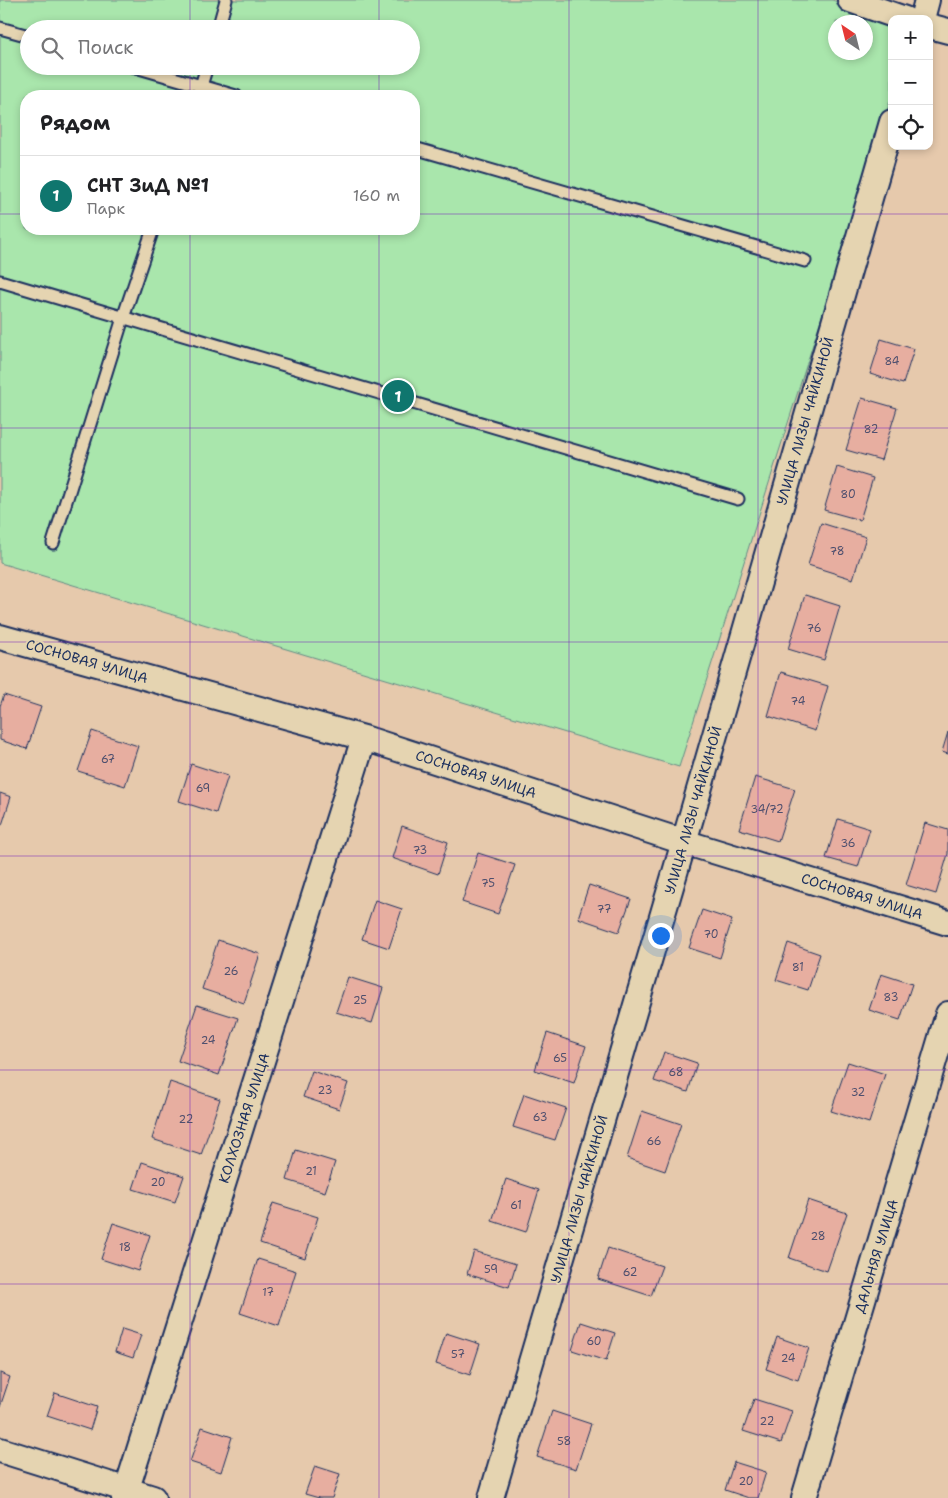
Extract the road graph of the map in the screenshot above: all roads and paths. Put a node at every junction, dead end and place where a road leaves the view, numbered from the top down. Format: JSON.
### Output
{"nodes":[{"id":1,"x":226,"y":0,"type":"edge"},
{"id":2,"x":850,"y":0,"type":"edge"},
{"id":3,"x":928,"y":0,"type":"edge"},
{"id":4,"x":893,"y":15,"type":"edge"},
{"id":5,"x":923,"y":15,"type":"edge"},
{"id":6,"x":220,"y":20,"type":"edge"},
{"id":7,"x":933,"y":27,"type":"edge"},
{"id":8,"x":0,"y":28,"type":"edge"},
{"id":9,"x":948,"y":31,"type":"edge"},
{"id":10,"x":20,"y":34,"type":"edge"},
{"id":11,"x":156,"y":75,"type":"edge"},
{"id":12,"x":204,"y":75,"type":"edge"},
{"id":13,"x":197,"y":90,"type":"edge"},
{"id":14,"x":200,"y":90,"type":"edge"},
{"id":15,"x":888,"y":136,"type":"edge"},
{"id":16,"x":420,"y":150,"type":"edge"},
{"id":17,"x":151,"y":235,"type":"edge"},
{"id":18,"x":805,"y":261,"type":"dead end"},
{"id":19,"x":0,"y":281,"type":"edge"},
{"id":20,"x":123,"y":318,"type":"junction"},
{"id":21,"x":738,"y":499,"type":"dead end"},
{"id":22,"x":53,"y":542,"type":"dead end"},
{"id":23,"x":0,"y":636,"type":"edge"},
{"id":24,"x":364,"y":738,"type":"junction"},
{"id":25,"x":684,"y":842,"type":"junction"},
{"id":26,"x":948,"y":923,"type":"edge"},
{"id":27,"x":948,"y":1014,"type":"edge"},
{"id":28,"x":0,"y":1450,"type":"edge"},
{"id":29,"x":125,"y":1494,"type":"edge"},
{"id":30,"x":153,"y":1498,"type":"edge"},
{"id":31,"x":491,"y":1498,"type":"edge"},
{"id":32,"x":804,"y":1498,"type":"edge"}],
"edges":[{"from":1,"to":6,"type":"lane"},
{"from":2,"to":4,"type":"street"},
{"from":3,"to":5,"type":"street"},
{"from":7,"to":9,"type":"street"},
{"from":8,"to":10,"type":"lane"},
{"from":11,"to":13,"type":"lane"},
{"from":12,"to":14,"type":"lane"},
{"from":15,"to":25,"type":"street","name":"УЛИЦА ЛИЗЫ ЧАЙКИНОЙ"},
{"from":16,"to":18,"type":"lane"},
{"from":17,"to":20,"type":"lane"},
{"from":19,"to":20,"type":"lane"},
{"from":20,"to":21,"type":"lane"},
{"from":20,"to":22,"type":"lane"},
{"from":23,"to":24,"type":"street","name":"СОСНОВАЯ УЛИЦА"},
{"from":24,"to":25,"type":"street","name":"СОСНОВАЯ УЛИЦА"},
{"from":24,"to":29,"type":"street","name":"КОЛХОЗНАЯ УЛИЦА"},
{"from":25,"to":26,"type":"street","name":"СОСНОВАЯ УЛИЦА"},
{"from":25,"to":31,"type":"street","name":"УЛИЦА ЛИЗЫ ЧАЙКИНОЙ"},
{"from":27,"to":32,"type":"street","name":"ДАЛЬНЯЯ УЛИЦА"},
{"from":28,"to":29,"type":"street"},
{"from":29,"to":30,"type":"street"}]}
